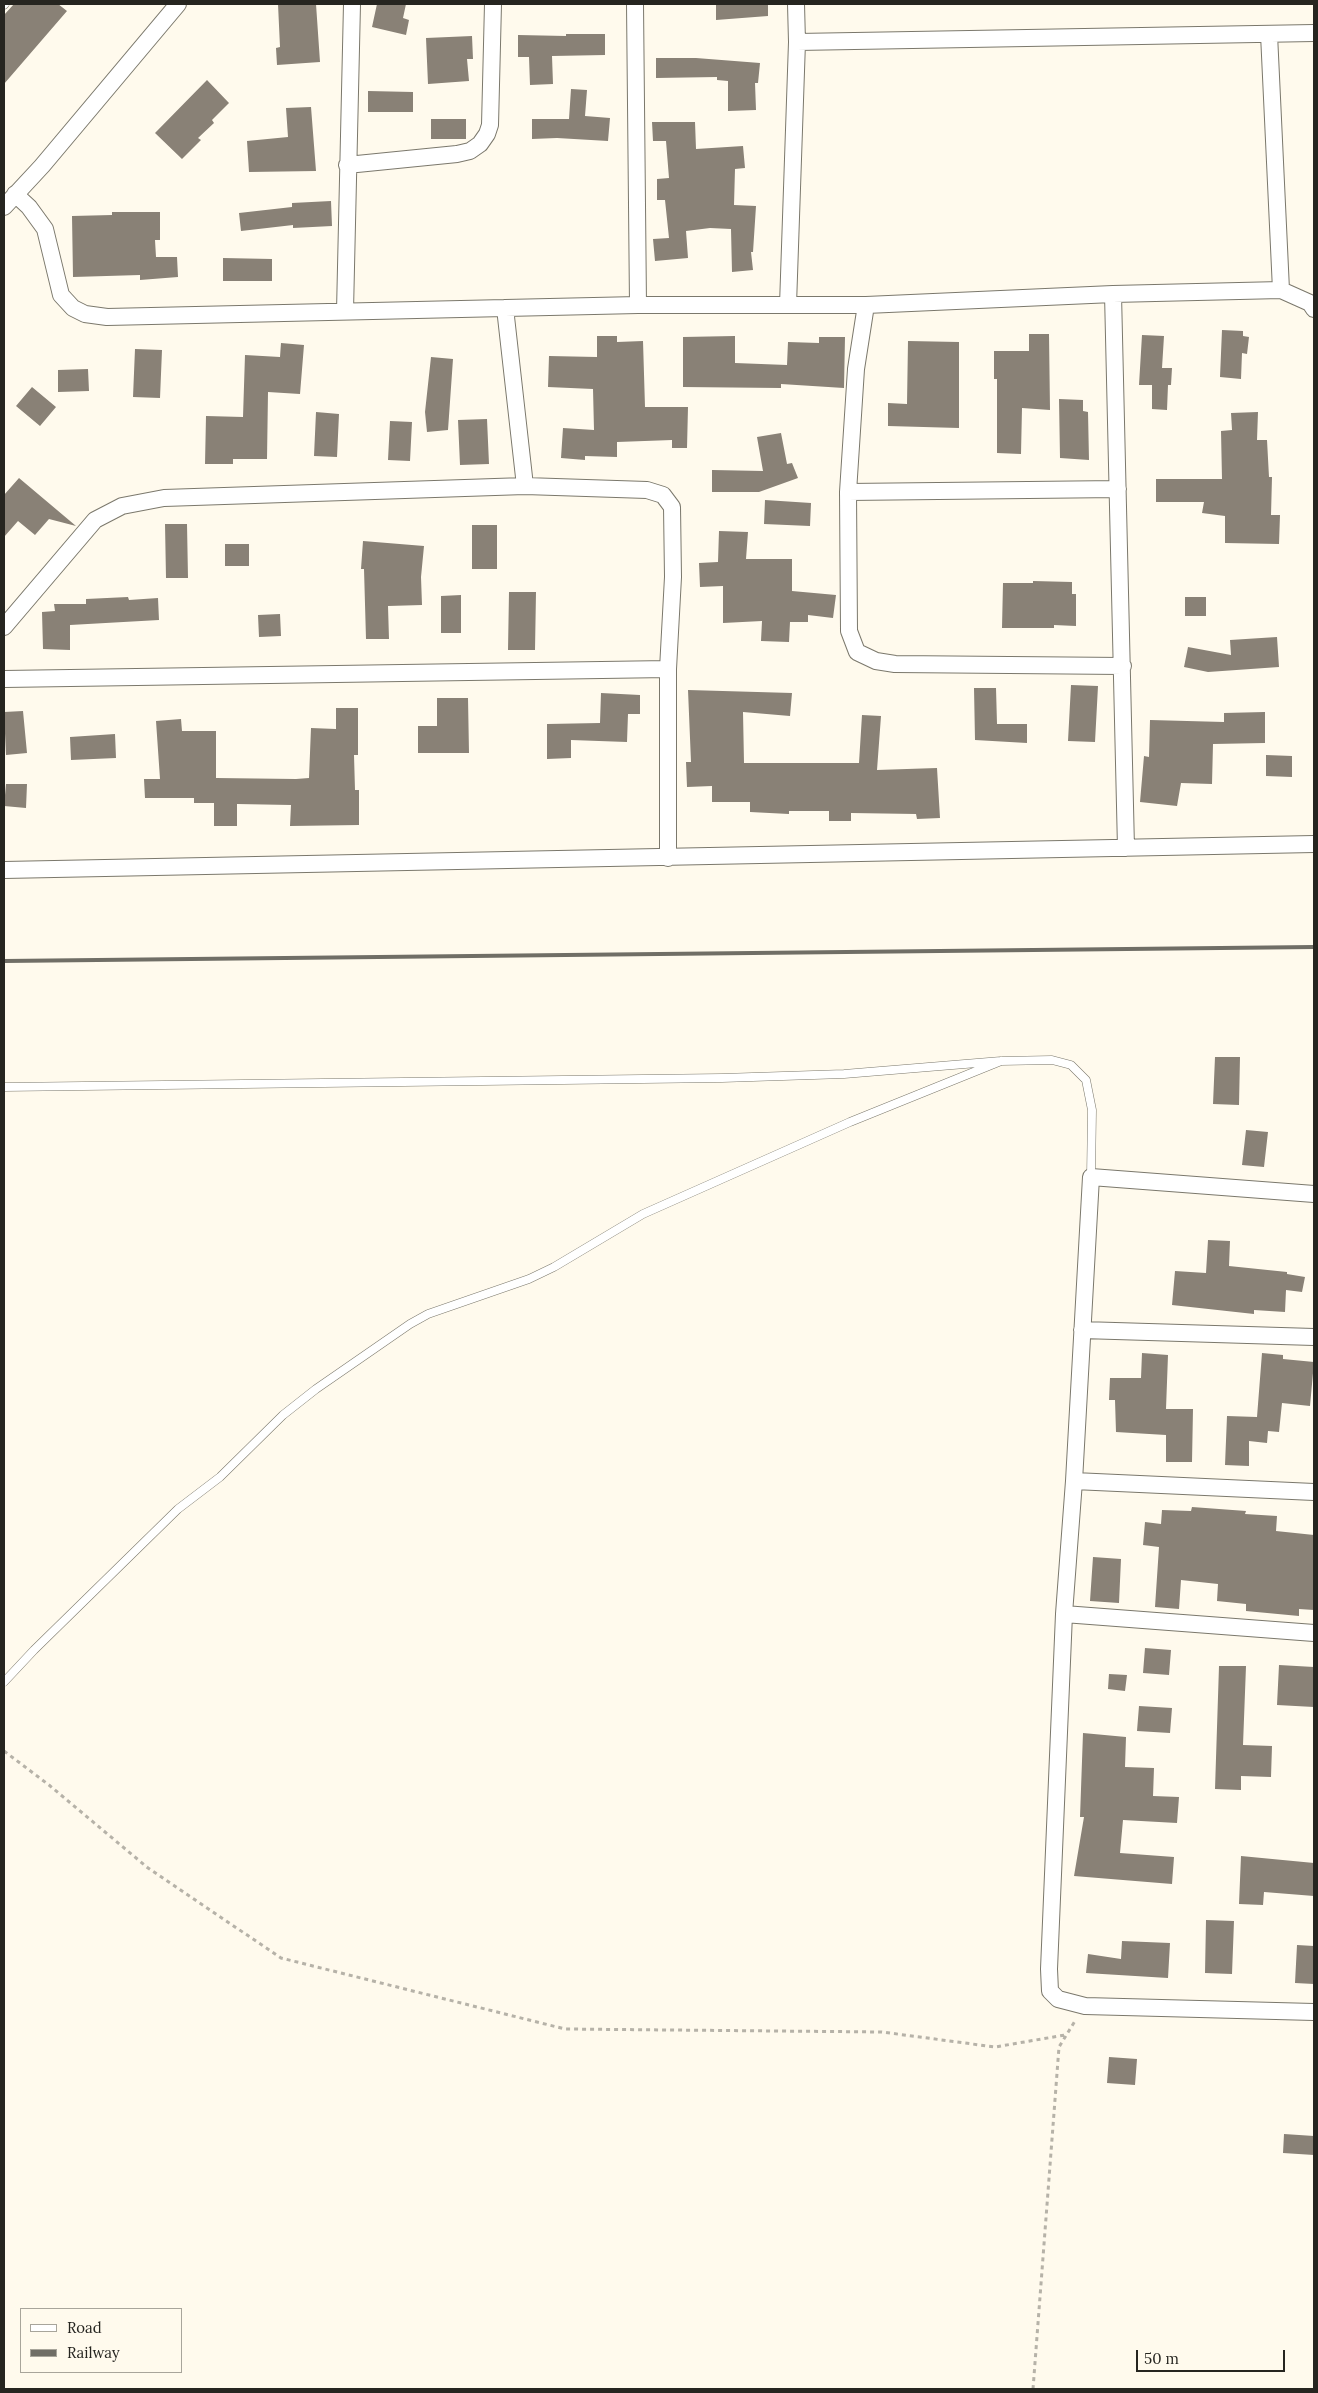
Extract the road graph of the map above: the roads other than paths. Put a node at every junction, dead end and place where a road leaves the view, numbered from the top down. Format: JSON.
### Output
{"nodes":[{"id":1,"x":178,"y":4,"type":"edge"},
{"id":2,"x":352,"y":4,"type":"edge"},
{"id":3,"x":493,"y":4,"type":"edge"},
{"id":4,"x":635,"y":4,"type":"edge"},
{"id":5,"x":796,"y":4,"type":"edge"},
{"id":6,"x":1314,"y":33,"type":"edge"},
{"id":7,"x":1269,"y":34,"type":"junction"},
{"id":8,"x":797,"y":42,"type":"junction"},
{"id":9,"x":347,"y":165,"type":"junction"},
{"id":10,"x":15,"y":194,"type":"junction"},
{"id":11,"x":4,"y":207,"type":"edge"},
{"id":12,"x":1280,"y":290,"type":"junction"},
{"id":13,"x":1113,"y":294,"type":"junction"},
{"id":14,"x":638,"y":305,"type":"junction"},
{"id":15,"x":788,"y":305,"type":"junction"},
{"id":16,"x":866,"y":305,"type":"junction"},
{"id":17,"x":505,"y":308,"type":"junction"},
{"id":18,"x":1314,"y":309,"type":"edge"},
{"id":19,"x":345,"y":311,"type":"junction"},
{"id":20,"x":525,"y":486,"type":"junction"},
{"id":21,"x":1118,"y":489,"type":"junction"},
{"id":22,"x":848,"y":492,"type":"junction"},
{"id":23,"x":4,"y":627,"type":"edge"},
{"id":24,"x":1123,"y":666,"type":"junction"},
{"id":25,"x":668,"y":669,"type":"junction"},
{"id":26,"x":4,"y":679,"type":"edge"},
{"id":27,"x":1314,"y":844,"type":"edge"},
{"id":28,"x":1126,"y":848,"type":"junction"},
{"id":29,"x":668,"y":858,"type":"junction"},
{"id":30,"x":4,"y":870,"type":"edge"},
{"id":31,"x":1001,"y":1061,"type":"junction"},
{"id":32,"x":4,"y":1087,"type":"edge"},
{"id":33,"x":1091,"y":1177,"type":"junction"},
{"id":34,"x":1314,"y":1194,"type":"edge"},
{"id":35,"x":1082,"y":1330,"type":"junction"},
{"id":36,"x":1314,"y":1337,"type":"edge"},
{"id":37,"x":1074,"y":1481,"type":"junction"},
{"id":38,"x":1314,"y":1492,"type":"edge"},
{"id":39,"x":1064,"y":1614,"type":"junction"},
{"id":40,"x":1314,"y":1633,"type":"edge"},
{"id":41,"x":4,"y":1682,"type":"edge"},
{"id":42,"x":1314,"y":2012,"type":"edge"}],
"edges":[{"from":1,"to":10,"type":"street"},
{"from":2,"to":9,"type":"street"},
{"from":3,"to":9,"type":"street"},
{"from":4,"to":14,"type":"street"},
{"from":5,"to":8,"type":"street"},
{"from":6,"to":7,"type":"street"},
{"from":7,"to":8,"type":"street"},
{"from":7,"to":12,"type":"street"},
{"from":8,"to":15,"type":"street"},
{"from":9,"to":19,"type":"street"},
{"from":10,"to":11,"type":"street"},
{"from":10,"to":19,"type":"street"},
{"from":12,"to":13,"type":"street"},
{"from":12,"to":18,"type":"street"},
{"from":13,"to":16,"type":"street"},
{"from":13,"to":21,"type":"street"},
{"from":14,"to":15,"type":"street"},
{"from":14,"to":17,"type":"street"},
{"from":15,"to":16,"type":"street"},
{"from":16,"to":22,"type":"street"},
{"from":17,"to":19,"type":"street"},
{"from":17,"to":20,"type":"street"},
{"from":20,"to":23,"type":"street"},
{"from":20,"to":25,"type":"street"},
{"from":21,"to":22,"type":"street"},
{"from":21,"to":24,"type":"street"},
{"from":22,"to":24,"type":"street"},
{"from":24,"to":28,"type":"street"},
{"from":25,"to":26,"type":"street"},
{"from":25,"to":29,"type":"street"},
{"from":27,"to":28,"type":"street"},
{"from":28,"to":29,"type":"street"},
{"from":29,"to":30,"type":"street"},
{"from":31,"to":32,"type":"lane"},
{"from":31,"to":33,"type":"lane"},
{"from":31,"to":41,"type":"lane"},
{"from":33,"to":34,"type":"street"},
{"from":33,"to":35,"type":"street"},
{"from":35,"to":36,"type":"street"},
{"from":35,"to":37,"type":"street"},
{"from":37,"to":38,"type":"street"},
{"from":37,"to":39,"type":"street"},
{"from":39,"to":40,"type":"street"},
{"from":39,"to":42,"type":"street"}]}
